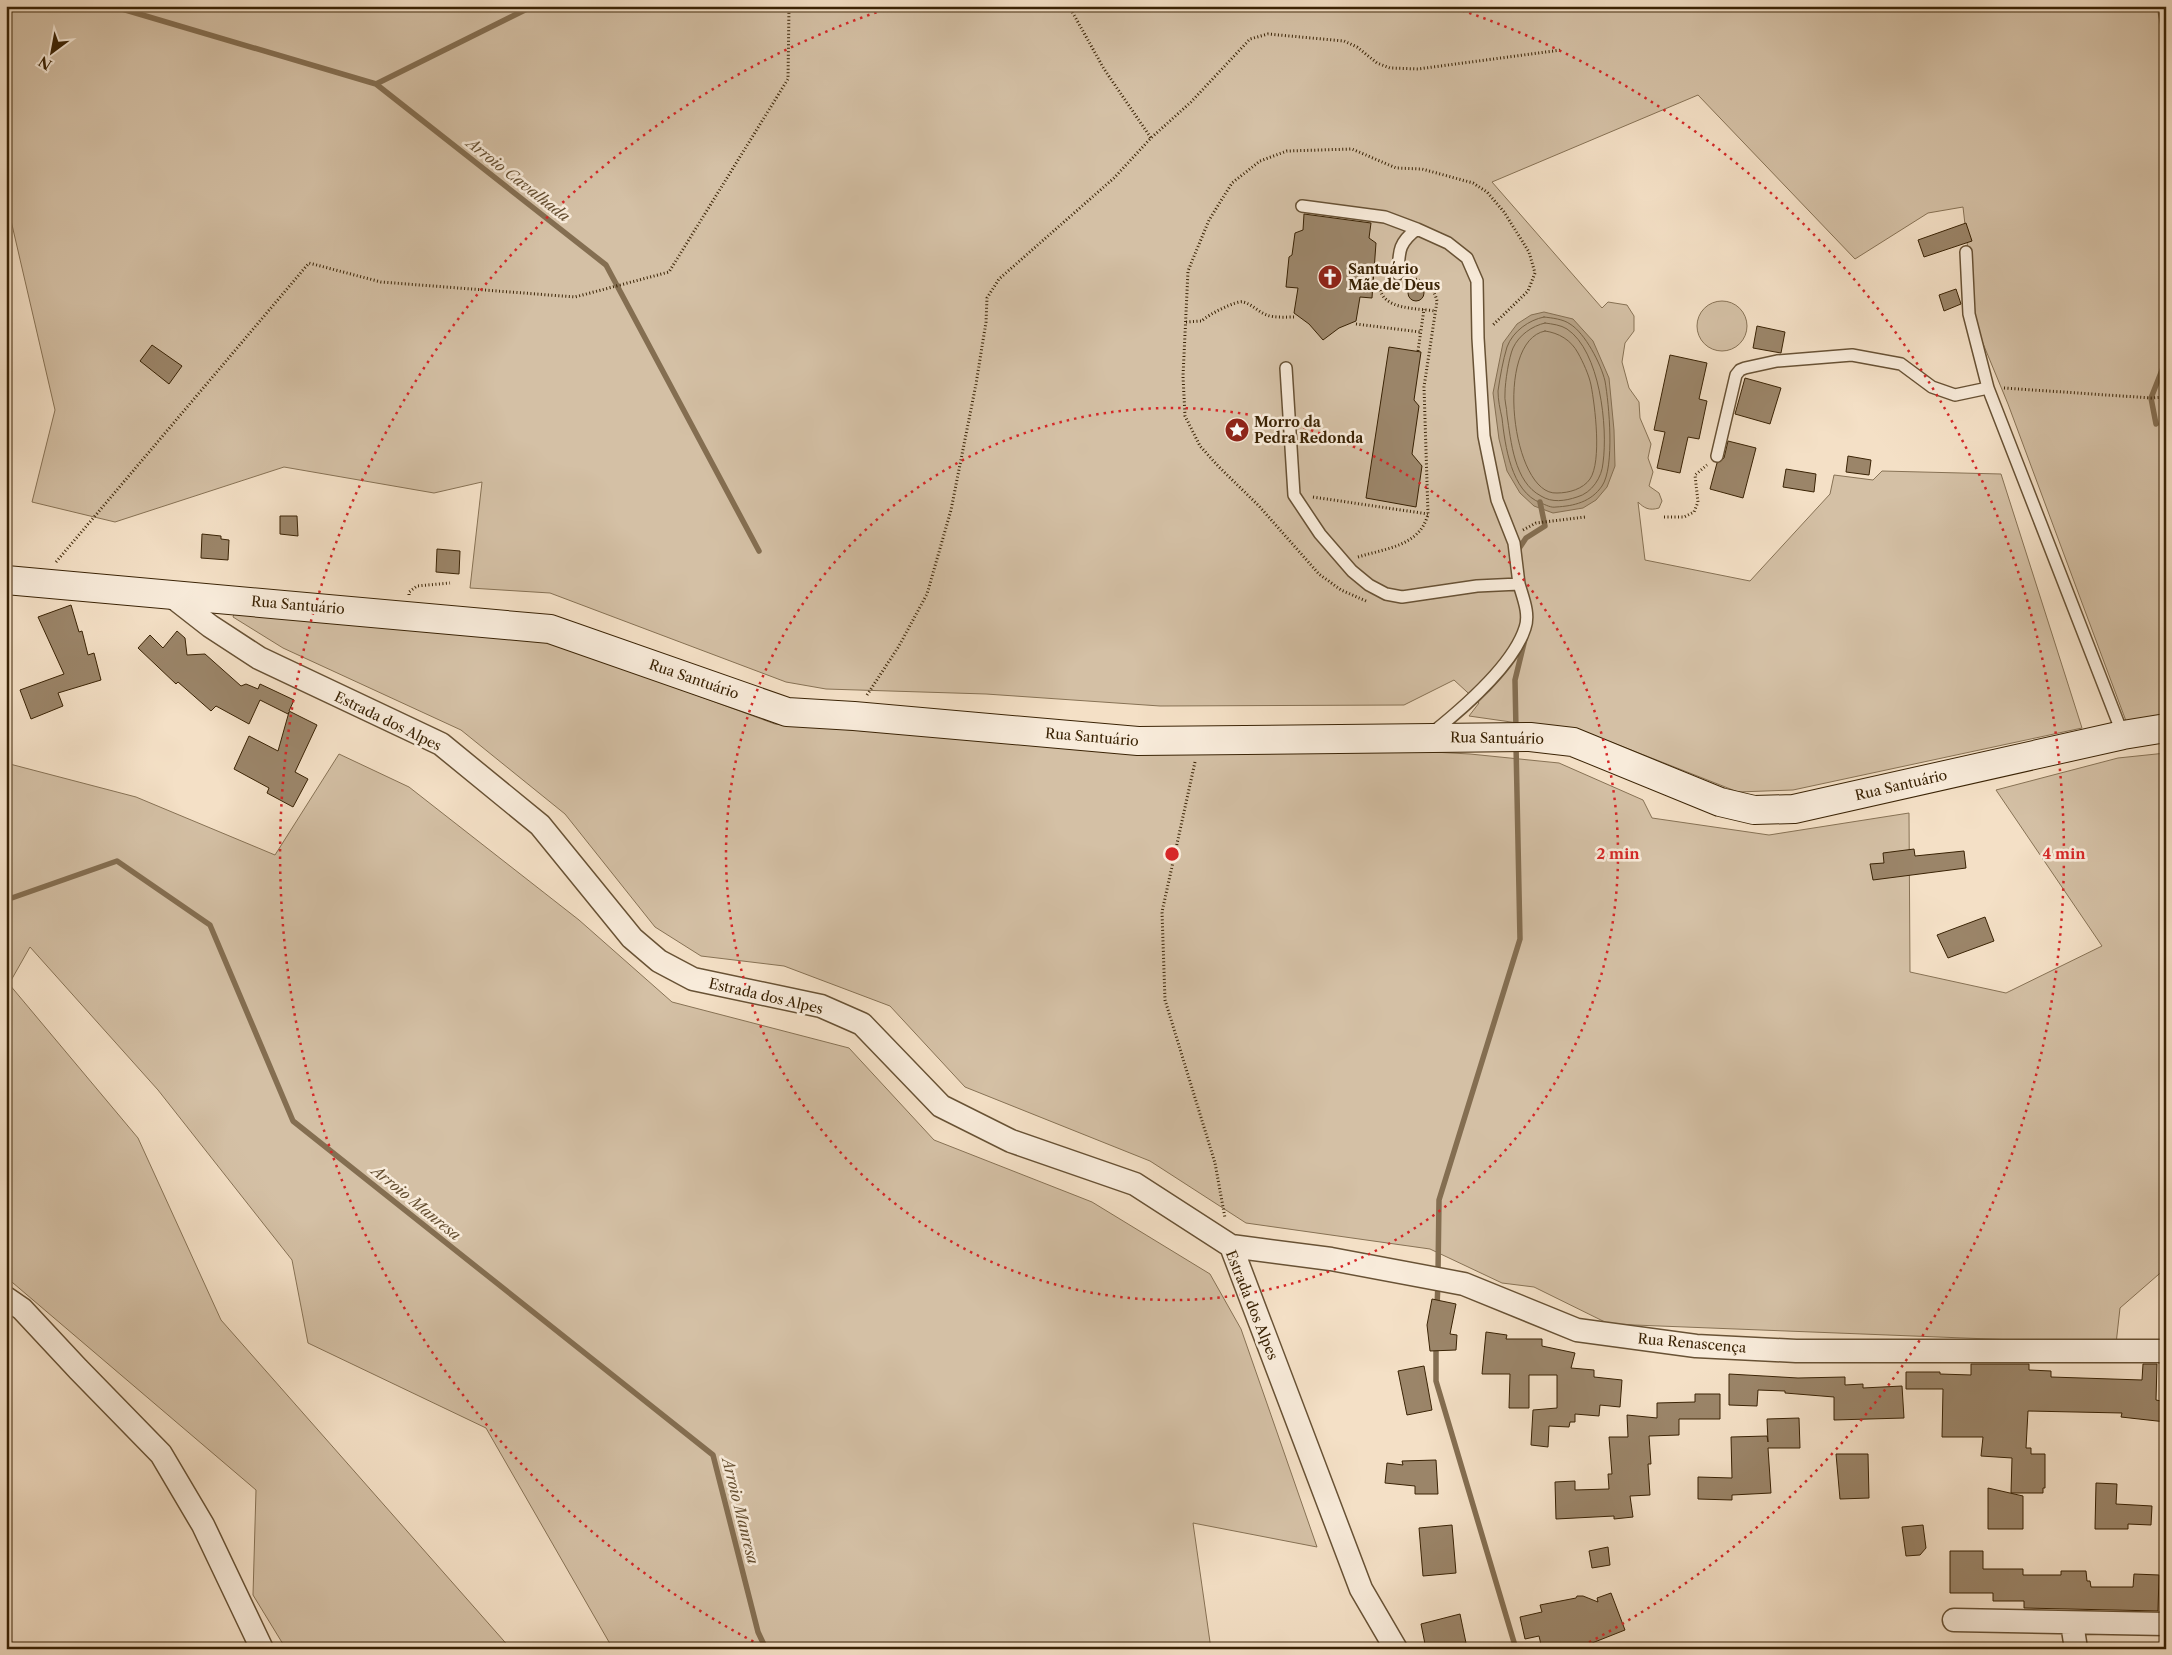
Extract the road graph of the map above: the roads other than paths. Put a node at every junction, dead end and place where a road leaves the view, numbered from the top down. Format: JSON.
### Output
{"nodes":[{"id":1,"x":1302,"y":206,"type":"dead end"},
{"id":2,"x":1417,"y":229,"type":"junction"},
{"id":3,"x":1966,"y":252,"type":"dead end"},
{"id":4,"x":1398,"y":274,"type":"road end"},
{"id":5,"x":1286,"y":368,"type":"dead end"},
{"id":6,"x":1988,"y":388,"type":"junction"},
{"id":7,"x":1717,"y":456,"type":"road end"},
{"id":8,"x":16,"y":577,"type":"edge"},
{"id":9,"x":1519,"y":584,"type":"junction"},
{"id":10,"x":169,"y":594,"type":"junction"},
{"id":11,"x":2166,"y":728,"type":"edge"},
{"id":12,"x":2123,"y":735,"type":"junction"},
{"id":13,"x":1426,"y":738,"type":"junction"},
{"id":14,"x":1231,"y":1246,"type":"junction"},
{"id":15,"x":6,"y":1298,"type":"edge"},
{"id":16,"x":2166,"y":1351,"type":"edge"},
{"id":17,"x":1954,"y":1620,"type":"dead end"},
{"id":18,"x":2072,"y":1623,"type":"junction"},
{"id":19,"x":2166,"y":1624,"type":"edge"},
{"id":20,"x":262,"y":1649,"type":"edge"},
{"id":21,"x":1396,"y":1649,"type":"edge"},
{"id":22,"x":2076,"y":1649,"type":"edge"}],
"edges":[{"from":1,"to":2,"type":"lane"},
{"from":2,"to":4,"type":"lane"},
{"from":2,"to":9,"type":"lane"},
{"from":3,"to":6,"type":"lane"},
{"from":5,"to":9,"type":"lane"},
{"from":6,"to":7,"type":"lane"},
{"from":6,"to":12,"type":"lane"},
{"from":8,"to":10,"type":"street","name":"Rua Santuário"},
{"from":9,"to":13,"type":"lane"},
{"from":10,"to":13,"type":"street","name":"Rua Santuário"},
{"from":10,"to":14,"type":"street","name":"Estrada dos Alpes"},
{"from":11,"to":12,"type":"street","name":"Rua Santuário"},
{"from":12,"to":13,"type":"street","name":"Rua Santuário"},
{"from":14,"to":16,"type":"street","name":"Rua Renascença"},
{"from":14,"to":21,"type":"street","name":"Estrada dos Alpes"},
{"from":15,"to":20,"type":"street"},
{"from":17,"to":18,"type":"street"},
{"from":18,"to":19,"type":"street"},
{"from":18,"to":22,"type":"street"}]}
